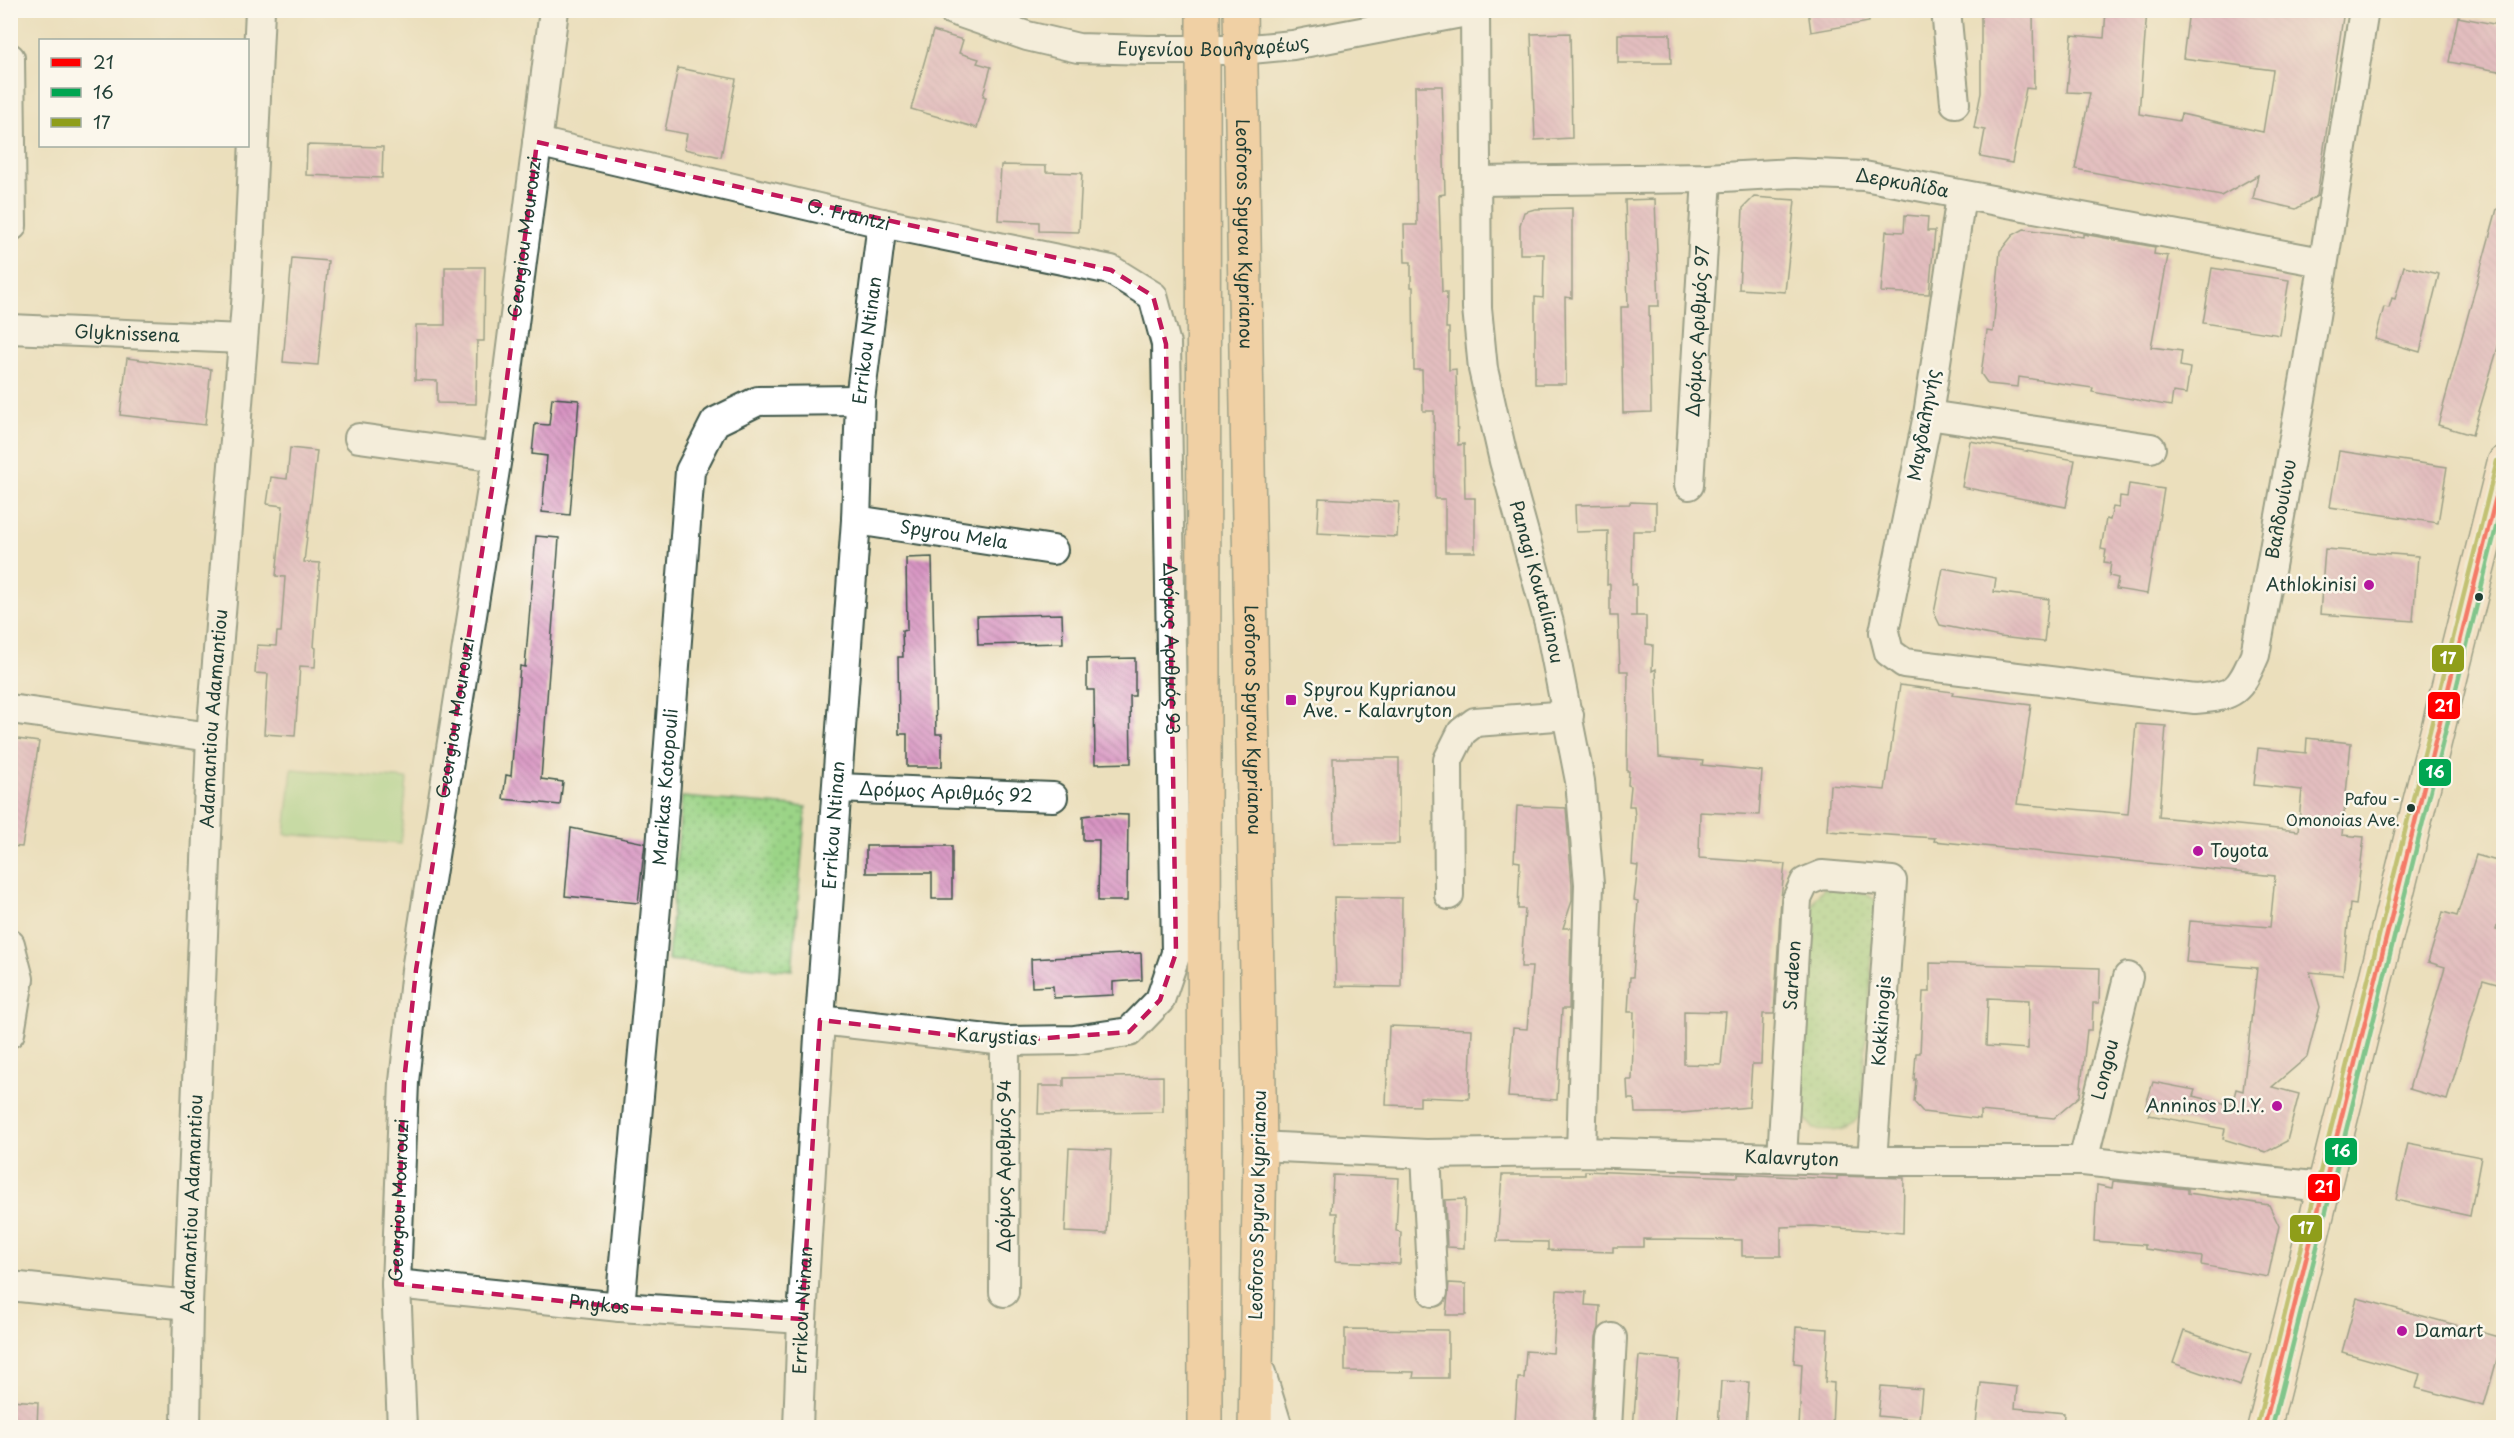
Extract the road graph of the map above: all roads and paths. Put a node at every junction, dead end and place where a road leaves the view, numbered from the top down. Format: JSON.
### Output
{"nodes":[{"id":1,"x":260,"y":10,"type":"edge"},
{"id":2,"x":554,"y":10,"type":"edge"},
{"id":3,"x":951,"y":10,"type":"edge"},
{"id":4,"x":1203,"y":10,"type":"edge"},
{"id":5,"x":1240,"y":10,"type":"edge"},
{"id":6,"x":1946,"y":10,"type":"edge"},
{"id":7,"x":2364,"y":10,"type":"edge"},
{"id":8,"x":1476,"y":11,"type":"edge"},
{"id":9,"x":1447,"y":13,"type":"edge"},
{"id":10,"x":1203,"y":50,"type":"junction"},
{"id":11,"x":1240,"y":50,"type":"junction"},
{"id":12,"x":10,"y":58,"type":"edge"},
{"id":13,"x":1955,"y":103,"type":"dead end"},
{"id":14,"x":537,"y":142,"type":"junction"},
{"id":15,"x":1707,"y":178,"type":"junction"},
{"id":16,"x":1477,"y":181,"type":"junction"},
{"id":17,"x":1961,"y":196,"type":"junction"},
{"id":18,"x":882,"y":223,"type":"junction"},
{"id":19,"x":12,"y":226,"type":"edge"},
{"id":20,"x":2322,"y":262,"type":"junction"},
{"id":21,"x":1153,"y":296,"type":"joint"},
{"id":22,"x":10,"y":329,"type":"edge"},
{"id":23,"x":242,"y":339,"type":"junction"},
{"id":24,"x":860,"y":400,"type":"junction"},
{"id":25,"x":1928,"y":415,"type":"junction"},
{"id":26,"x":359,"y":438,"type":"dead end"},
{"id":27,"x":2151,"y":448,"type":"dead end"},
{"id":28,"x":497,"y":457,"type":"junction"},
{"id":29,"x":2504,"y":463,"type":"edge"},
{"id":30,"x":1689,"y":485,"type":"dead end"},
{"id":31,"x":856,"y":520,"type":"junction"},
{"id":32,"x":1053,"y":550,"type":"dead end"},
{"id":33,"x":1889,"y":652,"type":"joint"},
{"id":34,"x":10,"y":709,"type":"edge"},
{"id":35,"x":1569,"y":715,"type":"junction"},
{"id":36,"x":212,"y":737,"type":"junction"},
{"id":37,"x":838,"y":788,"type":"junction"},
{"id":38,"x":1053,"y":797,"type":"dead end"},
{"id":39,"x":1892,"y":881,"type":"joint"},
{"id":40,"x":1449,"y":895,"type":"dead end"},
{"id":41,"x":10,"y":944,"type":"edge"},
{"id":42,"x":2128,"y":977,"type":"dead end"},
{"id":43,"x":1160,"y":1000,"type":"joint"},
{"id":44,"x":820,"y":1020,"type":"junction"},
{"id":45,"x":10,"y":1033,"type":"edge"},
{"id":46,"x":1005,"y":1041,"type":"junction"},
{"id":47,"x":1260,"y":1146,"type":"junction"},
{"id":48,"x":1581,"y":1152,"type":"junction"},
{"id":49,"x":1426,"y":1154,"type":"junction"},
{"id":50,"x":1782,"y":1158,"type":"junction"},
{"id":51,"x":1872,"y":1161,"type":"junction"},
{"id":52,"x":2083,"y":1161,"type":"junction"},
{"id":53,"x":2323,"y":1187,"type":"junction"},
{"id":54,"x":396,"y":1284,"type":"junction"},
{"id":55,"x":10,"y":1286,"type":"edge"},
{"id":56,"x":1004,"y":1292,"type":"dead end"},
{"id":57,"x":1432,"y":1292,"type":"dead end"},
{"id":58,"x":188,"y":1305,"type":"junction"},
{"id":59,"x":620,"y":1307,"type":"junction"},
{"id":60,"x":802,"y":1319,"type":"junction"},
{"id":61,"x":1612,"y":1338,"type":"dead end"},
{"id":62,"x":1256,"y":1356,"type":"junction"},
{"id":63,"x":186,"y":1428,"type":"edge"},
{"id":64,"x":402,"y":1428,"type":"edge"},
{"id":65,"x":798,"y":1428,"type":"edge"},
{"id":66,"x":1205,"y":1428,"type":"edge"},
{"id":67,"x":1256,"y":1428,"type":"edge"},
{"id":68,"x":1278,"y":1428,"type":"edge"},
{"id":69,"x":1607,"y":1428,"type":"edge"},
{"id":70,"x":2264,"y":1428,"type":"edge"}],
"edges":[{"from":1,"to":23,"type":"street","name":"Adamantiou Adamantiou"},
{"from":2,"to":14,"type":"street","name":"Georgiou Mourouzi"},
{"from":3,"to":10,"type":"street","name":"Ευγενίου Βουλγαρέως"},
{"from":4,"to":10,"type":"main road"},
{"from":5,"to":11,"type":"main road","name":"Leoforos Spyrou Kyprianou"},
{"from":6,"to":13,"type":"street"},
{"from":7,"to":20,"type":"street","name":"Βαλδουίνου"},
{"from":8,"to":9,"type":"street","name":"Ευγενίου Βουλγαρέως"},
{"from":8,"to":16,"type":"street","name":"Panagi Koutalianou"},
{"from":9,"to":11,"type":"street","name":"Ευγενίου Βουλγαρέως"},
{"from":10,"to":11,"type":"street","name":"Ευγενίου Βουλγαρέως"},
{"from":10,"to":66,"type":"main road"},
{"from":11,"to":47,"type":"main road","name":"Leoforos Spyrou Kyprianou"},
{"from":12,"to":19,"type":"street"},
{"from":14,"to":18,"type":"street","name":"G. Frantzi"},
{"from":14,"to":28,"type":"street","name":"Georgiou Mourouzi"},
{"from":15,"to":16,"type":"street","name":"Δερκυλίδα"},
{"from":15,"to":17,"type":"street","name":"Δερκυλίδα"},
{"from":15,"to":30,"type":"street","name":"Δρόμος Αριθμός 97"},
{"from":16,"to":35,"type":"street","name":"Panagi Koutalianou"},
{"from":17,"to":20,"type":"street","name":"Δερκυλίδα"},
{"from":17,"to":25,"type":"street","name":"Μαγδαληνής"},
{"from":18,"to":21,"type":"street","name":"G. Frantzi"},
{"from":18,"to":24,"type":"street","name":"Errikou Ntinan"},
{"from":20,"to":33,"type":"street","name":"Βαλδουίνου"},
{"from":21,"to":43,"type":"street","name":"Δρόμος Αριθμός 93"},
{"from":22,"to":23,"type":"street","name":"Glyknissena"},
{"from":23,"to":36,"type":"street","name":"Adamantiou Adamantiou"},
{"from":24,"to":31,"type":"street","name":"Errikou Ntinan"},
{"from":24,"to":59,"type":"street","name":"Marikas Kotopouli"},
{"from":25,"to":27,"type":"street"},
{"from":25,"to":33,"type":"street","name":"Μαγδαληνής"},
{"from":26,"to":28,"type":"street"},
{"from":28,"to":54,"type":"street","name":"Georgiou Mourouzi"},
{"from":29,"to":53,"type":"main road"},
{"from":31,"to":32,"type":"street","name":"Spyrou Mela"},
{"from":31,"to":37,"type":"street","name":"Errikou Ntinan"},
{"from":34,"to":36,"type":"street"},
{"from":35,"to":40,"type":"street"},
{"from":35,"to":48,"type":"street","name":"Panagi Koutalianou"},
{"from":36,"to":58,"type":"street","name":"Adamantiou Adamantiou"},
{"from":37,"to":38,"type":"street","name":"Δρόμος Αριθμός 92"},
{"from":37,"to":44,"type":"street","name":"Errikou Ntinan"},
{"from":39,"to":50,"type":"street","name":"Sardeon"},
{"from":39,"to":51,"type":"street","name":"Kokkinogis"},
{"from":41,"to":45,"type":"street"},
{"from":42,"to":52,"type":"street","name":"Longou"},
{"from":43,"to":46,"type":"street","name":"Karystias"},
{"from":44,"to":46,"type":"street","name":"Karystias"},
{"from":44,"to":60,"type":"street","name":"Errikou Ntinan"},
{"from":46,"to":56,"type":"street","name":"Δρόμος Αριθμός 94"},
{"from":47,"to":49,"type":"street","name":"Kalavryton"},
{"from":47,"to":62,"type":"main road","name":"Leoforos Spyrou Kyprianou"},
{"from":48,"to":49,"type":"street","name":"Kalavryton"},
{"from":48,"to":50,"type":"street","name":"Kalavryton"},
{"from":49,"to":57,"type":"street"},
{"from":50,"to":51,"type":"street","name":"Kalavryton"},
{"from":51,"to":52,"type":"street","name":"Kalavryton"},
{"from":52,"to":53,"type":"street","name":"Kalavryton"},
{"from":53,"to":70,"type":"main road"},
{"from":54,"to":59,"type":"street","name":"Pnykos"},
{"from":54,"to":64,"type":"street","name":"Georgiou Mourouzi"},
{"from":55,"to":58,"type":"street"},
{"from":58,"to":63,"type":"street","name":"Adamantiou Adamantiou"},
{"from":59,"to":60,"type":"street","name":"Pnykos"},
{"from":60,"to":65,"type":"street","name":"Errikou Ntinan"},
{"from":61,"to":69,"type":"street"},
{"from":62,"to":67,"type":"main road","name":"Leoforos Spyrou Kyprianou"},
{"from":62,"to":68,"type":"street"}]}
